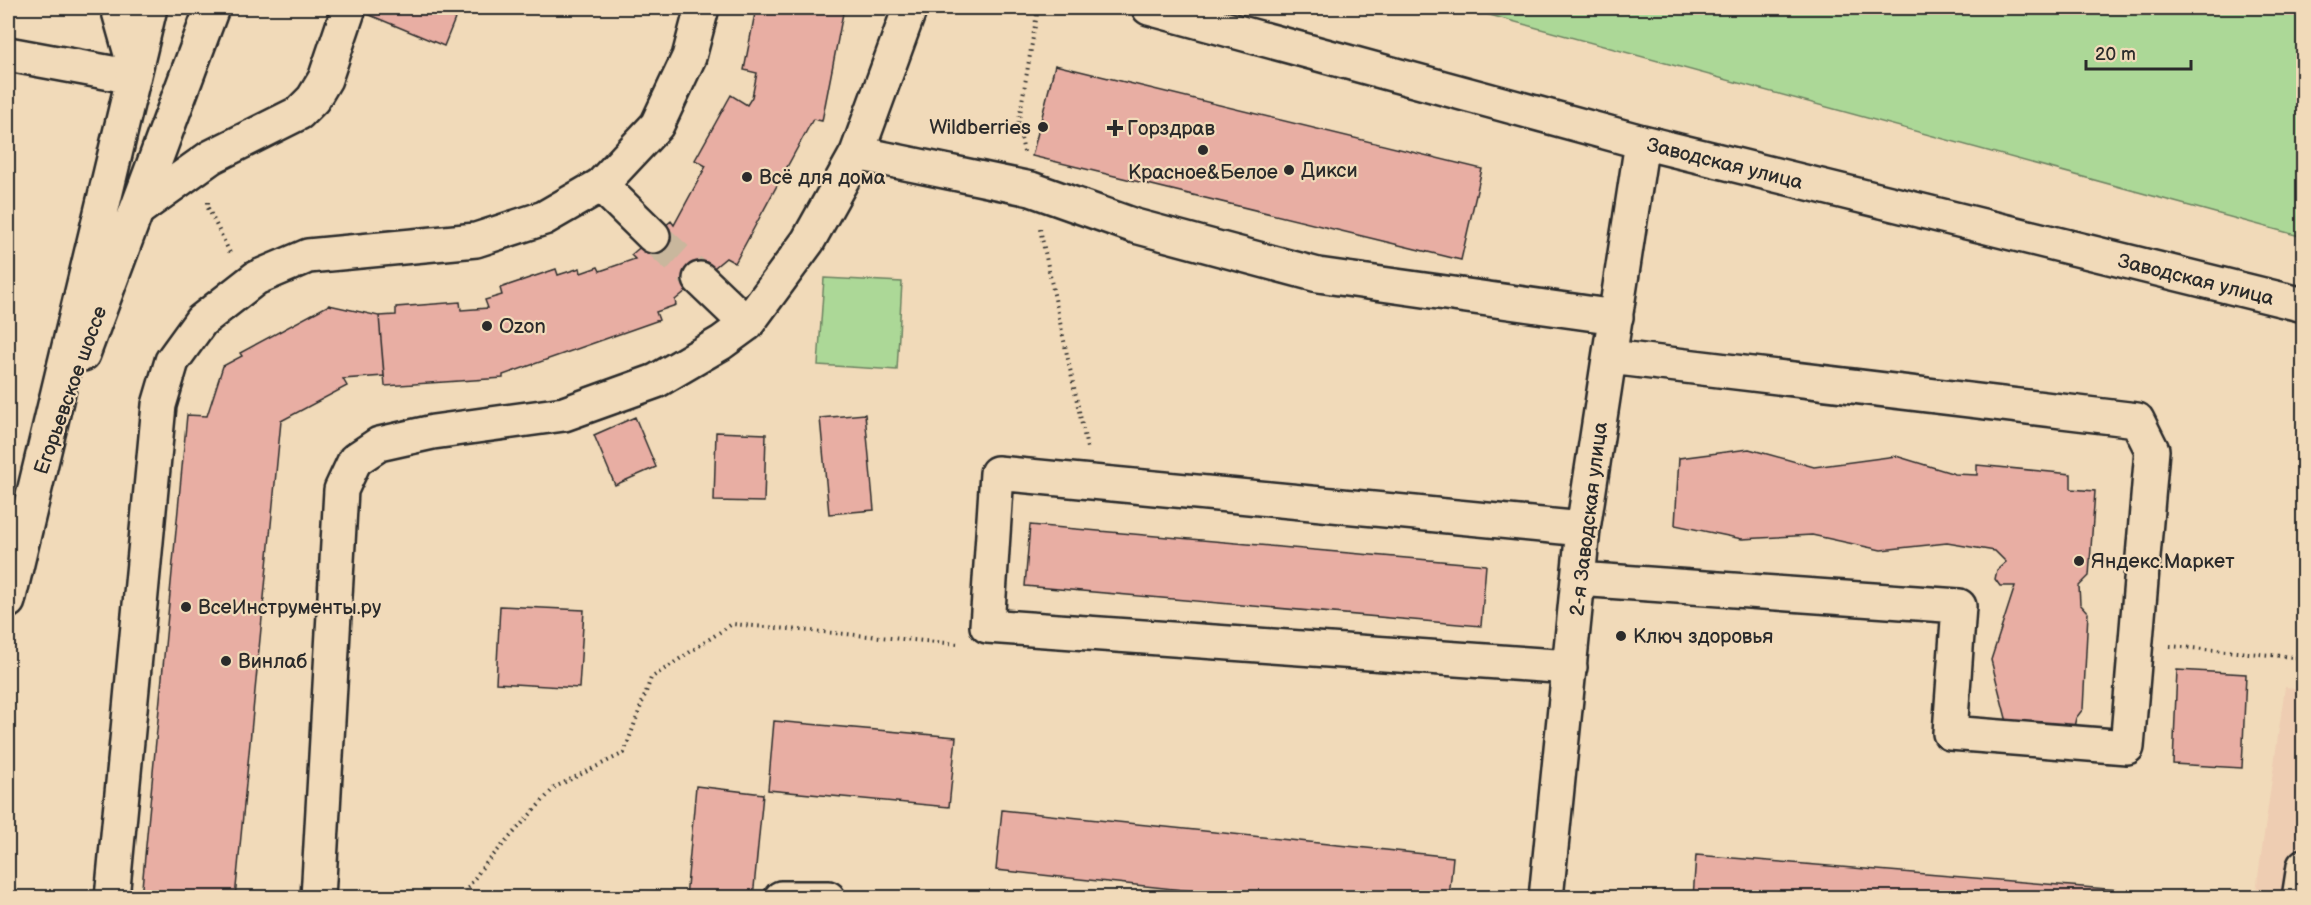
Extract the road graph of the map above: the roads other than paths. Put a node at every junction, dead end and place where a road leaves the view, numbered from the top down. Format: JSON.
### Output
{"nodes":[{"id":1,"x":118,"y":8,"type":"edge"},
{"id":2,"x":150,"y":8,"type":"edge"},
{"id":3,"x":212,"y":8,"type":"edge"},
{"id":4,"x":349,"y":8,"type":"edge"},
{"id":5,"x":702,"y":8,"type":"edge"},
{"id":6,"x":910,"y":8,"type":"edge"},
{"id":7,"x":1149,"y":8,"type":"edge"},
{"id":8,"x":8,"y":54,"type":"edge"},
{"id":9,"x":134,"y":72,"type":"junction"},
{"id":10,"x":1642,"y":142,"type":"junction"},
{"id":11,"x":857,"y":153,"type":"junction"},
{"id":12,"x":600,"y":185,"type":"junction"},
{"id":13,"x":137,"y":210,"type":"junction"},
{"id":14,"x":654,"y":236,"type":"tunnel mouth"},
{"id":15,"x":700,"y":279,"type":"tunnel mouth"},
{"id":16,"x":2304,"y":305,"type":"edge"},
{"id":17,"x":1616,"y":318,"type":"junction"},
{"id":18,"x":747,"y":324,"type":"junction"},
{"id":19,"x":1610,"y":357,"type":"junction"},
{"id":20,"x":30,"y":499,"type":"junction"},
{"id":21,"x":1583,"y":529,"type":"junction"},
{"id":22,"x":1578,"y":579,"type":"junction"},
{"id":23,"x":8,"y":601,"type":"edge"},
{"id":24,"x":1570,"y":667,"type":"junction"},
{"id":25,"x":2304,"y":866,"type":"edge"},
{"id":26,"x":112,"y":897,"type":"edge"},
{"id":27,"x":318,"y":897,"type":"edge"},
{"id":28,"x":781,"y":897,"type":"edge"},
{"id":29,"x":828,"y":897,"type":"edge"},
{"id":30,"x":1546,"y":897,"type":"edge"},
{"id":31,"x":2300,"y":897,"type":"edge"}],
"edges":[{"from":1,"to":9,"type":"street"},
{"from":2,"to":9,"type":"street","name":"Егорьевское шоссе"},
{"from":3,"to":13,"type":"street","name":"Егорьевское шоссе"},
{"from":4,"to":13,"type":"street"},
{"from":5,"to":12,"type":"street"},
{"from":6,"to":11,"type":"street"},
{"from":7,"to":10,"type":"street","name":"Заводская улица"},
{"from":8,"to":9,"type":"street"},
{"from":9,"to":20,"type":"street","name":"Егорьевское шоссе"},
{"from":10,"to":16,"type":"street","name":"Заводская улица"},
{"from":10,"to":17,"type":"street","name":"2-я Заводская улица"},
{"from":11,"to":17,"type":"street"},
{"from":11,"to":18,"type":"street"},
{"from":12,"to":14,"type":"street"},
{"from":12,"to":26,"type":"street"},
{"from":13,"to":20,"type":"street","name":"Егорьевское шоссе"},
{"from":15,"to":18,"type":"street"},
{"from":17,"to":19,"type":"street","name":"2-я Заводская улица"},
{"from":18,"to":27,"type":"street"},
{"from":19,"to":21,"type":"street","name":"2-я Заводская улица"},
{"from":19,"to":22,"type":"street"},
{"from":20,"to":23,"type":"street"},
{"from":21,"to":22,"type":"street","name":"2-я Заводская улица"},
{"from":21,"to":24,"type":"street"},
{"from":22,"to":24,"type":"street","name":"2-я Заводская улица"},
{"from":24,"to":30,"type":"street","name":"2-я Заводская улица"},
{"from":25,"to":31,"type":"street"},
{"from":28,"to":29,"type":"street"}]}
